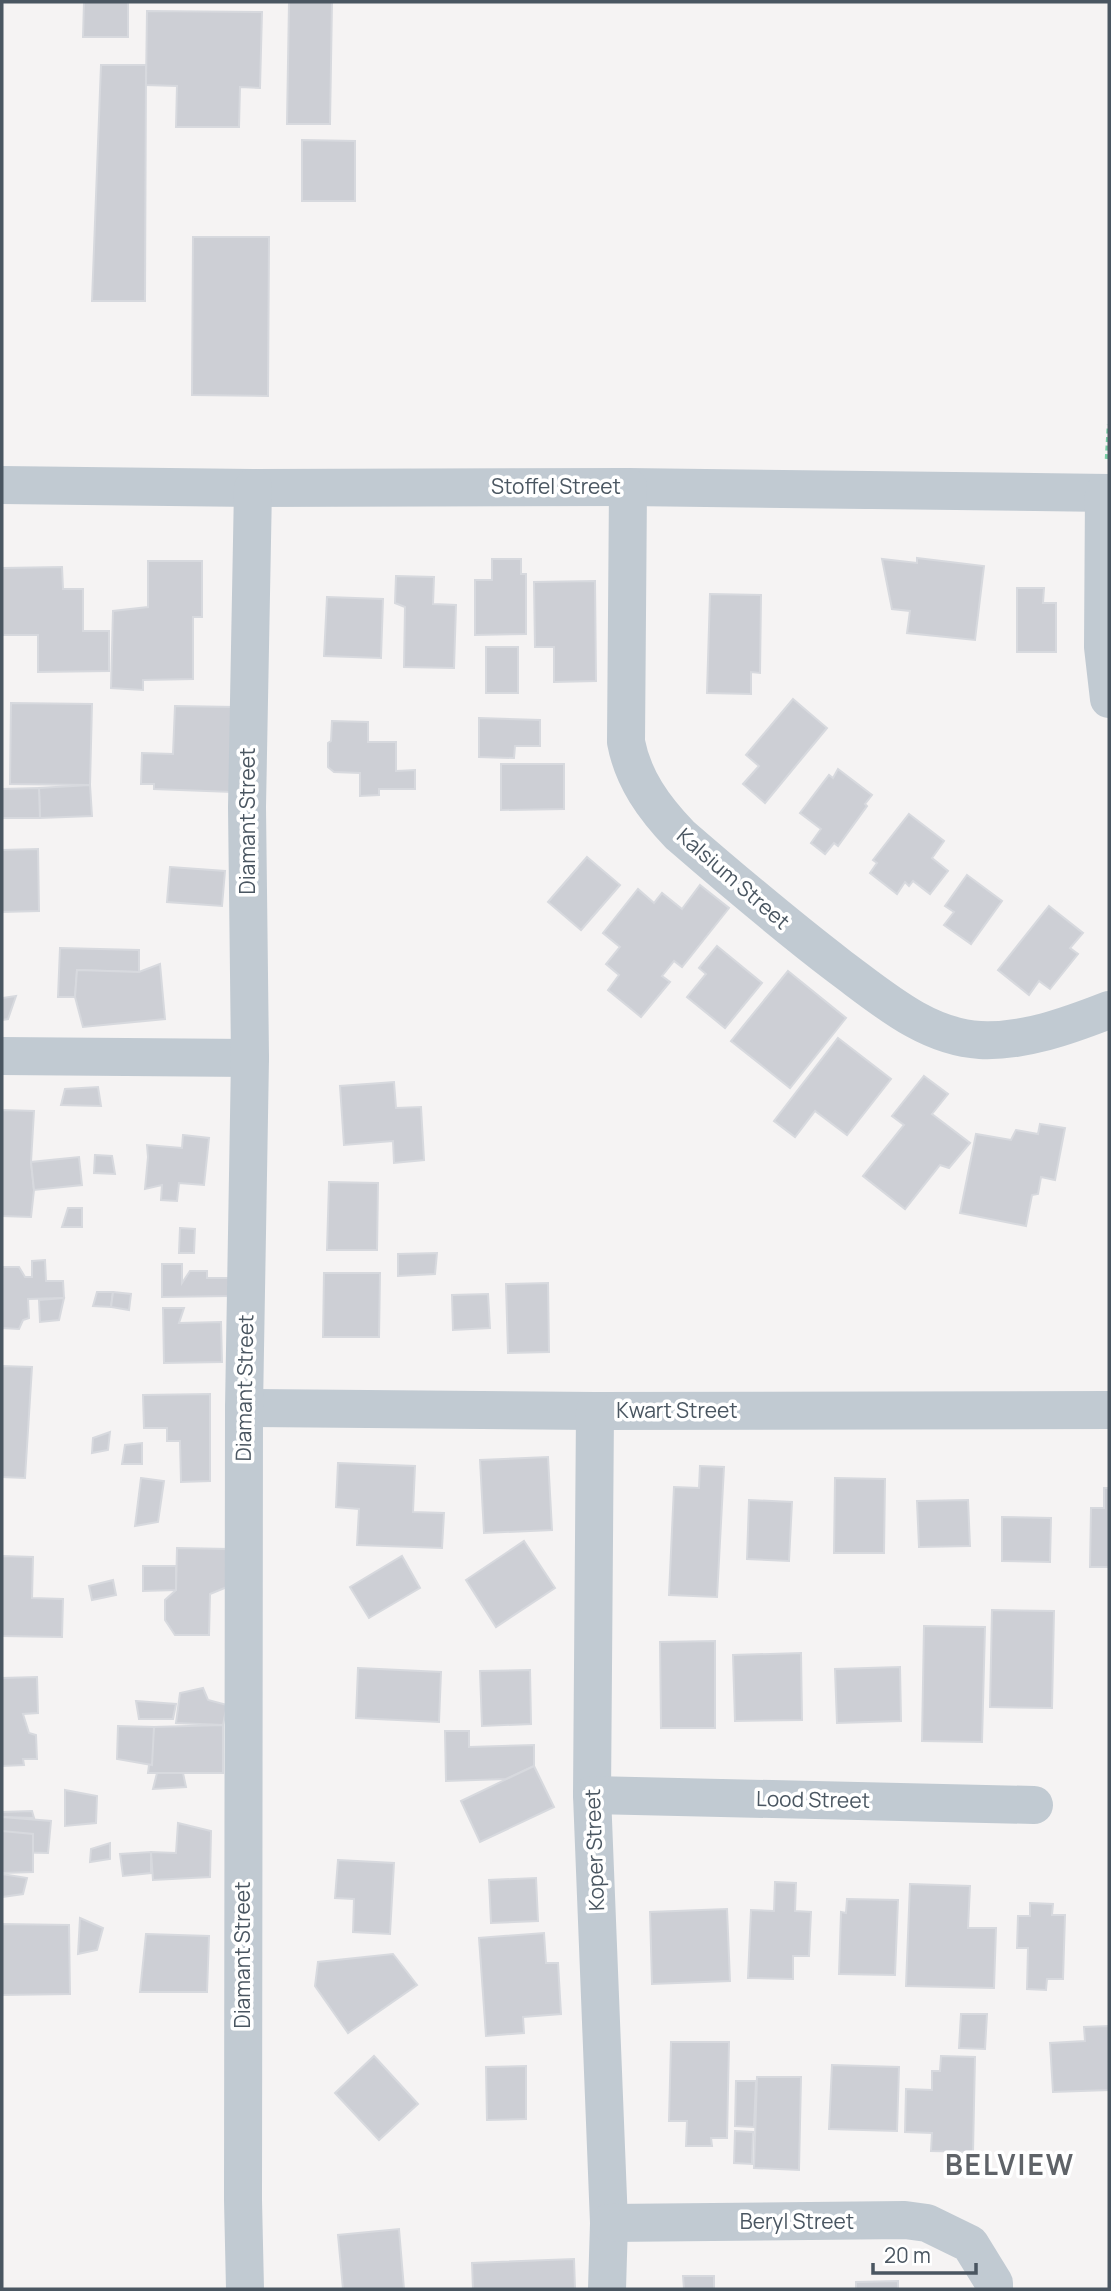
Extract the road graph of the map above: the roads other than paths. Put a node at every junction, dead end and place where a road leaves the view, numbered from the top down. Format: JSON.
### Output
{"nodes":[{"id":1,"x":2,"y":485,"type":"edge"},
{"id":2,"x":628,"y":487,"type":"junction"},
{"id":3,"x":253,"y":488,"type":"junction"},
{"id":4,"x":1107,"y":493,"type":"edge"},
{"id":5,"x":1109,"y":699,"type":"edge"},
{"id":6,"x":1109,"y":1010,"type":"edge"},
{"id":7,"x":2,"y":1056,"type":"edge"},
{"id":8,"x":250,"y":1058,"type":"junction"},
{"id":9,"x":244,"y":1408,"type":"junction"},
{"id":10,"x":1109,"y":1410,"type":"edge"},
{"id":11,"x":594,"y":1411,"type":"junction"},
{"id":12,"x":592,"y":1795,"type":"junction"},
{"id":13,"x":1034,"y":1805,"type":"dead end"},
{"id":14,"x":609,"y":2223,"type":"junction"},
{"id":15,"x":245,"y":2289,"type":"edge"},
{"id":16,"x":607,"y":2289,"type":"edge"},
{"id":17,"x":994,"y":2289,"type":"edge"}],
"edges":[{"from":1,"to":3,"type":"street","name":"Stoffel Street"},
{"from":2,"to":3,"type":"street","name":"Stoffel Street"},
{"from":2,"to":4,"type":"street","name":"Stoffel Street"},
{"from":2,"to":6,"type":"street","name":"Kalsium Street"},
{"from":3,"to":8,"type":"street","name":"Diamant Street"},
{"from":4,"to":5,"type":"street"},
{"from":7,"to":8,"type":"street"},
{"from":8,"to":9,"type":"street","name":"Diamant Street"},
{"from":9,"to":11,"type":"street","name":"Kwart Street"},
{"from":9,"to":15,"type":"street","name":"Diamant Street"},
{"from":10,"to":11,"type":"street","name":"Kwart Street"},
{"from":11,"to":12,"type":"street","name":"Koper Street"},
{"from":12,"to":13,"type":"street","name":"Lood Street"},
{"from":12,"to":14,"type":"street","name":"Koper Street"},
{"from":14,"to":16,"type":"street","name":"Koper Street"},
{"from":14,"to":17,"type":"street","name":"Beryl Street"}]}
